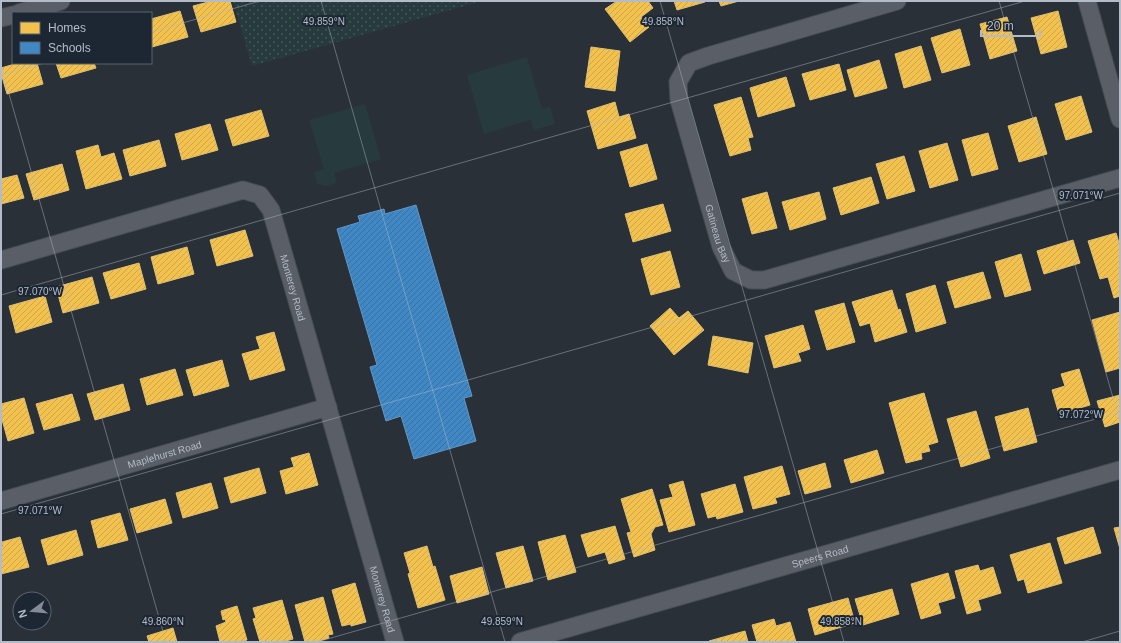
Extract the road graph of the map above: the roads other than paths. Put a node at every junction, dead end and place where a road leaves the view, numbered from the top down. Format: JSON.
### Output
{"nodes":[{"id":1,"x":60,"y":1,"type":"edge"},
{"id":2,"x":897,"y":1,"type":"edge"},
{"id":3,"x":1087,"y":1,"type":"edge"},
{"id":4,"x":22,"y":12,"type":"edge"},
{"id":5,"x":12,"y":15,"type":"edge"},
{"id":6,"x":1,"y":18,"type":"edge"},
{"id":7,"x":1120,"y":119,"type":"edge"},
{"id":8,"x":1120,"y":178,"type":"edge"},
{"id":9,"x":1,"y":260,"type":"edge"},
{"id":10,"x":328,"y":407,"type":"junction"},
{"id":11,"x":1120,"y":470,"type":"edge"},
{"id":12,"x":1,"y":501,"type":"edge"},
{"id":13,"x":395,"y":642,"type":"edge"},
{"id":14,"x":520,"y":642,"type":"edge"}],
"edges":[{"from":1,"to":4,"type":"street"},
{"from":2,"to":8,"type":"street","name":"Gatineau Bay"},
{"from":3,"to":7,"type":"street"},
{"from":5,"to":6,"type":"street"},
{"from":9,"to":10,"type":"street","name":"Monterey Road"},
{"from":10,"to":12,"type":"street","name":"Maplehurst Road"},
{"from":10,"to":13,"type":"street","name":"Monterey Road"},
{"from":11,"to":14,"type":"street","name":"Speers Road"}]}
